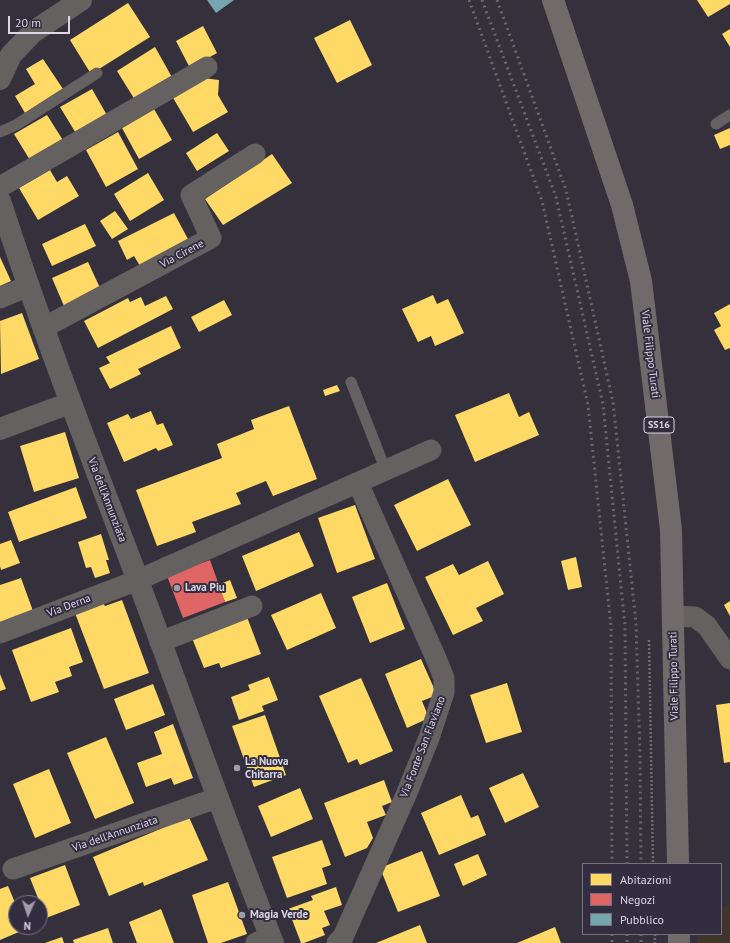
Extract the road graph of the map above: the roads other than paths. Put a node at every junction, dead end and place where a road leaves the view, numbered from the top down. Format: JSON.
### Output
{"nodes":[{"id":1,"x":81,"y":0,"type":"edge"},
{"id":2,"x":553,"y":0,"type":"edge"},
{"id":3,"x":6,"y":52,"type":"edge"},
{"id":4,"x":207,"y":67,"type":"dead end"},
{"id":5,"x":97,"y":73,"type":"dead end"},
{"id":6,"x":0,"y":78,"type":"edge"},
{"id":7,"x":730,"y":115,"type":"edge"},
{"id":8,"x":716,"y":124,"type":"dead end"},
{"id":9,"x":0,"y":132,"type":"edge"},
{"id":10,"x":255,"y":154,"type":"dead end"},
{"id":11,"x":0,"y":187,"type":"edge"},
{"id":12,"x":0,"y":201,"type":"edge"},
{"id":13,"x":28,"y":286,"type":"junction"},
{"id":14,"x":0,"y":298,"type":"edge"},
{"id":15,"x":43,"y":328,"type":"junction"},
{"id":16,"x":351,"y":382,"type":"dead end"},
{"id":17,"x":70,"y":402,"type":"junction"},
{"id":18,"x":0,"y":429,"type":"edge"},
{"id":19,"x":431,"y":450,"type":"dead end"},
{"id":20,"x":386,"y":471,"type":"junction"},
{"id":21,"x":358,"y":483,"type":"junction"},
{"id":22,"x":138,"y":580,"type":"junction"},
{"id":23,"x":252,"y":606,"type":"dead end"},
{"id":24,"x":674,"y":616,"type":"junction"},
{"id":25,"x":0,"y":633,"type":"edge"},
{"id":26,"x":160,"y":642,"type":"junction"},
{"id":27,"x":730,"y":658,"type":"edge"},
{"id":28,"x":217,"y":798,"type":"junction"},
{"id":29,"x":678,"y":863,"type":"edge"},
{"id":30,"x":13,"y":869,"type":"dead end"},
{"id":31,"x":266,"y":941,"type":"edge"},
{"id":32,"x":337,"y":943,"type":"edge"}],
"edges":[{"from":1,"to":3,"type":"street"},
{"from":2,"to":24,"type":"main road","name":"Viale Filippo Turati","number":"SS16"},
{"from":3,"to":6,"type":"street"},
{"from":4,"to":11,"type":"street"},
{"from":5,"to":9,"type":"lane"},
{"from":7,"to":8,"type":"lane"},
{"from":10,"to":15,"type":"street","name":"Via Cirene"},
{"from":12,"to":13,"type":"street","name":"Via dell'Annunziata"},
{"from":13,"to":14,"type":"street"},
{"from":13,"to":15,"type":"street","name":"Via dell'Annunziata"},
{"from":15,"to":17,"type":"street","name":"Via dell'Annunziata"},
{"from":16,"to":20,"type":"lane"},
{"from":17,"to":18,"type":"street"},
{"from":17,"to":22,"type":"street","name":"Via dell'Annunziata"},
{"from":19,"to":20,"type":"street"},
{"from":20,"to":21,"type":"street"},
{"from":21,"to":22,"type":"street"},
{"from":21,"to":32,"type":"street","name":"Via Fonte San Flaviano"},
{"from":22,"to":25,"type":"street","name":"Via Derna"},
{"from":22,"to":26,"type":"street","name":"Via dell'Annunziata"},
{"from":23,"to":26,"type":"street"},
{"from":24,"to":27,"type":"street"},
{"from":24,"to":29,"type":"main road","name":"Viale Filippo Turati","number":"SS16"},
{"from":26,"to":28,"type":"street","name":"Via dell'Annunziata"},
{"from":28,"to":30,"type":"street","name":"Via dell'Annunziata"},
{"from":28,"to":31,"type":"street","name":"Via dell'Annunziata"}]}
